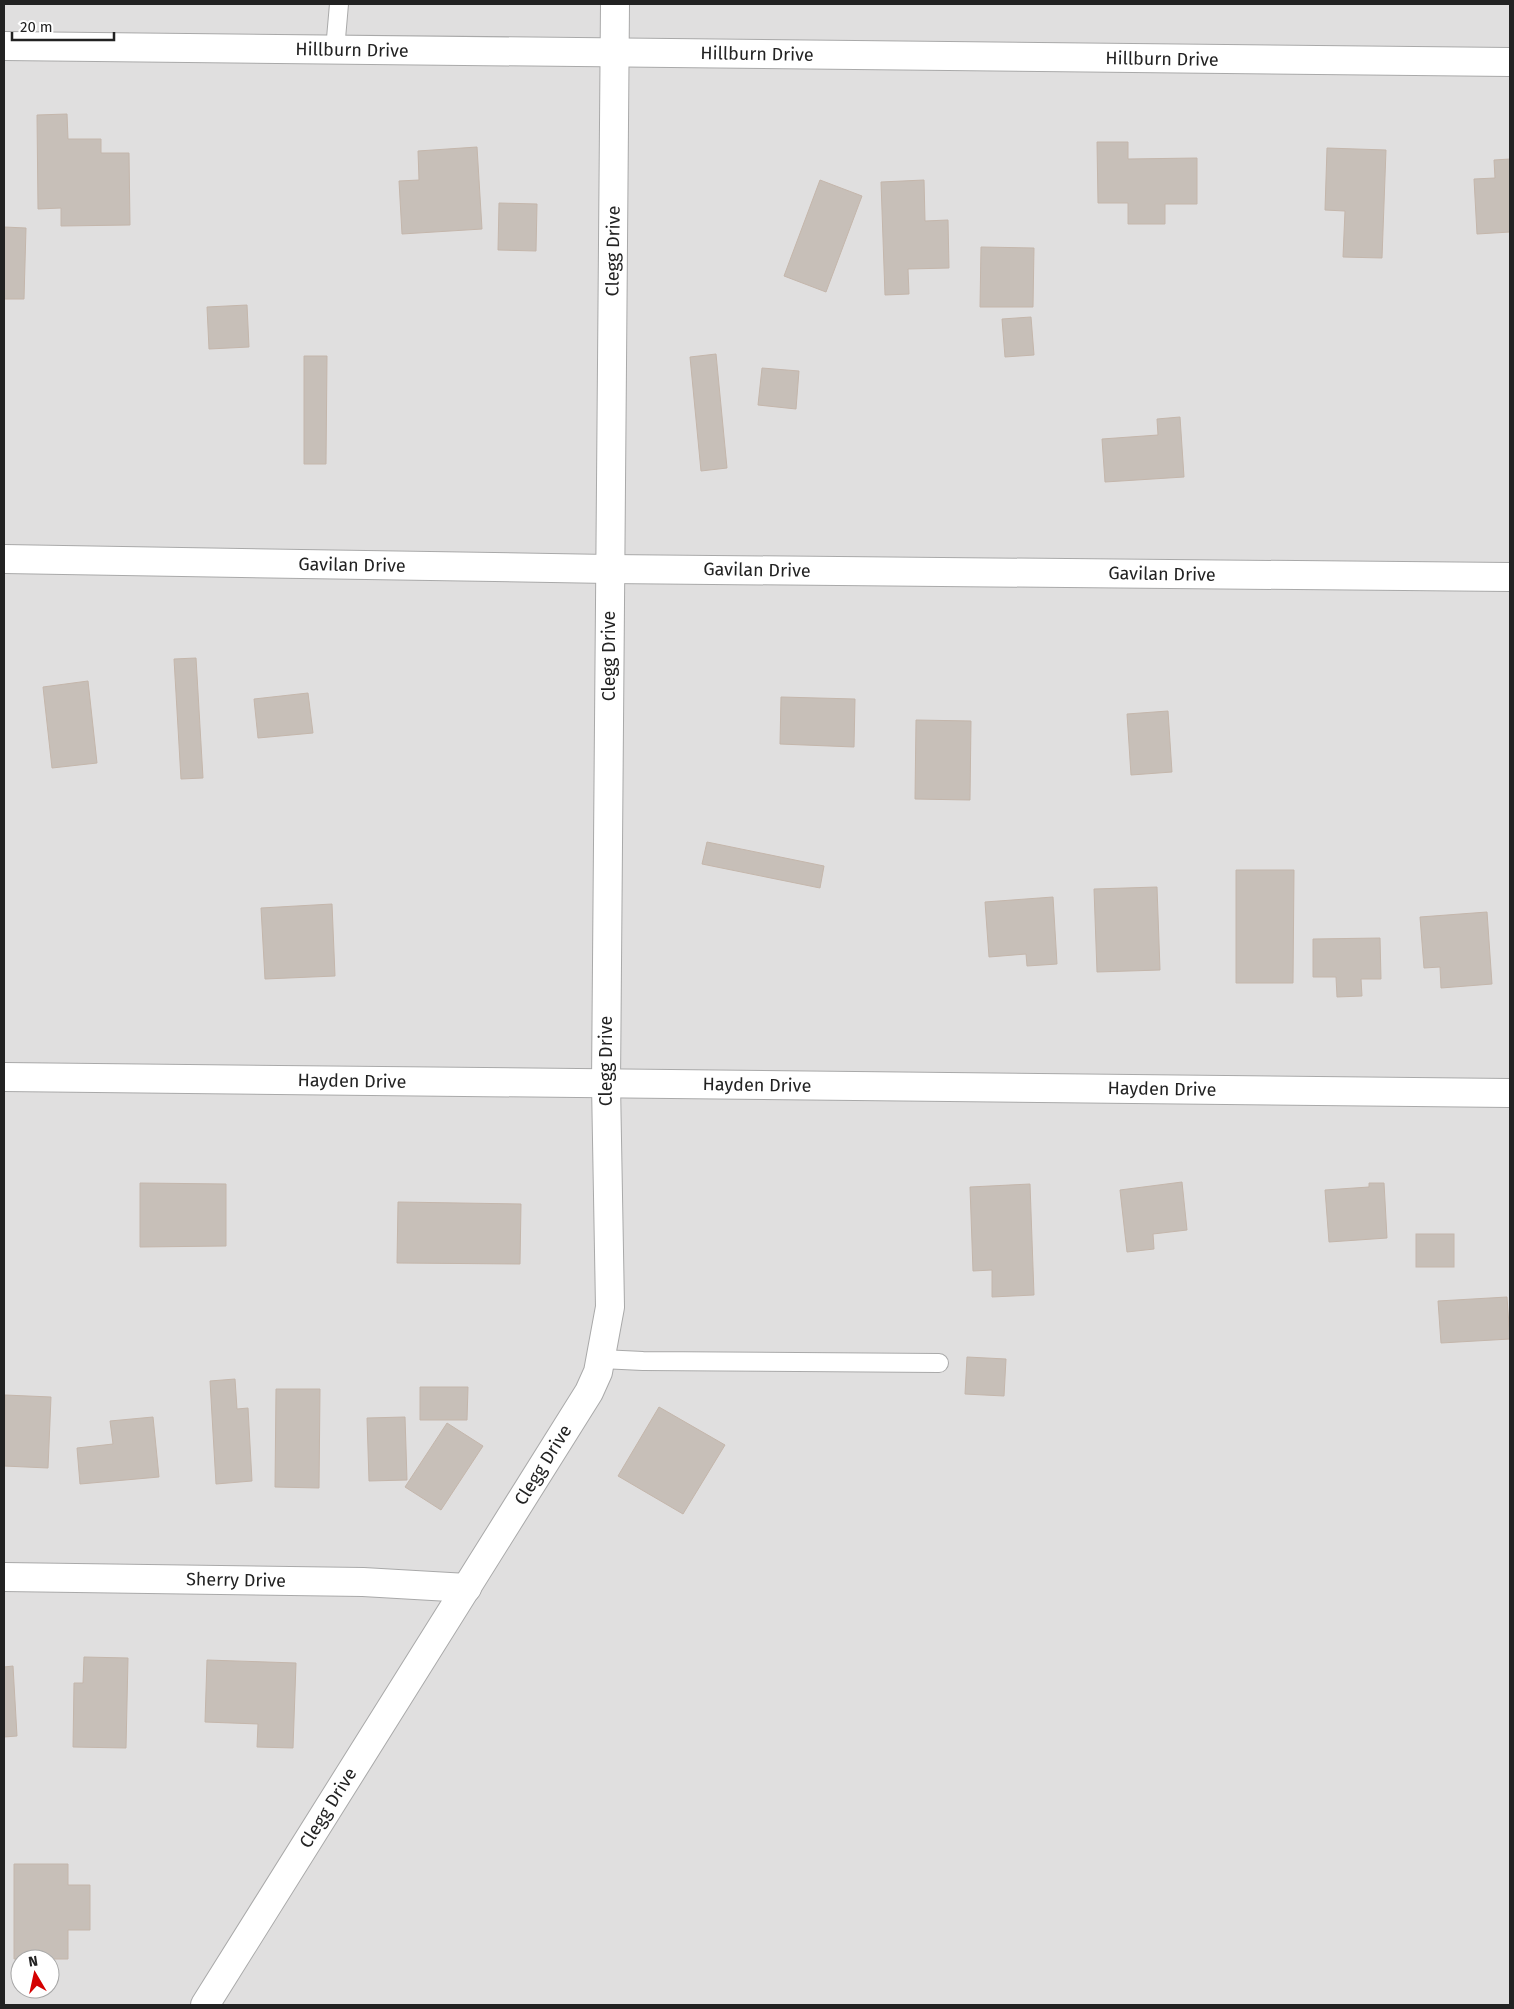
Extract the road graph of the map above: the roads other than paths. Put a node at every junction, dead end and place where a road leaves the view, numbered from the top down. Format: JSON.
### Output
{"nodes":[{"id":1,"x":339,"y":4,"type":"edge"},
{"id":2,"x":615,"y":4,"type":"edge"},
{"id":3,"x":4,"y":46,"type":"edge"},
{"id":4,"x":335,"y":50,"type":"junction"},
{"id":5,"x":615,"y":53,"type":"junction"},
{"id":6,"x":1510,"y":62,"type":"edge"},
{"id":7,"x":4,"y":559,"type":"edge"},
{"id":8,"x":609,"y":569,"type":"junction"},
{"id":9,"x":1510,"y":577,"type":"edge"},
{"id":10,"x":4,"y":1077,"type":"edge"},
{"id":11,"x":606,"y":1084,"type":"junction"},
{"id":12,"x":1510,"y":1093,"type":"edge"},
{"id":13,"x":601,"y":1359,"type":"junction"},
{"id":14,"x":939,"y":1363,"type":"dead end"},
{"id":15,"x":4,"y":1578,"type":"edge"},
{"id":16,"x":467,"y":1588,"type":"junction"},
{"id":17,"x":204,"y":2005,"type":"edge"}],
"edges":[{"from":1,"to":4,"type":"lane"},
{"from":2,"to":5,"type":"street","name":"Clegg Drive"},
{"from":3,"to":4,"type":"street","name":"Hillburn Drive"},
{"from":4,"to":5,"type":"street","name":"Hillburn Drive"},
{"from":5,"to":6,"type":"street","name":"Hillburn Drive"},
{"from":5,"to":8,"type":"street","name":"Clegg Drive"},
{"from":7,"to":8,"type":"street","name":"Gavilan Drive"},
{"from":8,"to":9,"type":"street","name":"Gavilan Drive"},
{"from":8,"to":11,"type":"street","name":"Clegg Drive"},
{"from":10,"to":11,"type":"street","name":"Hayden Drive"},
{"from":11,"to":12,"type":"street","name":"Hayden Drive"},
{"from":11,"to":13,"type":"street","name":"Clegg Drive"},
{"from":13,"to":14,"type":"lane"},
{"from":13,"to":16,"type":"street","name":"Clegg Drive"},
{"from":15,"to":16,"type":"street","name":"Sherry Drive"},
{"from":16,"to":17,"type":"street","name":"Clegg Drive"}]}
